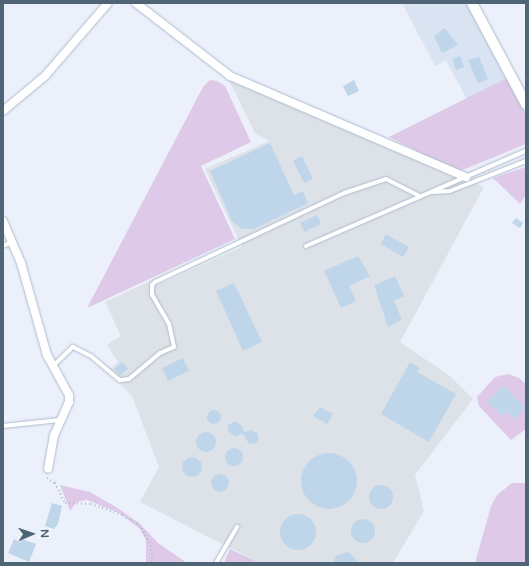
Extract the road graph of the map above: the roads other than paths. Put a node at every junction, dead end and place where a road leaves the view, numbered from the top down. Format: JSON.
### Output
{"nodes":[{"id":1,"x":108,"y":3,"type":"edge"},
{"id":2,"x":136,"y":3,"type":"edge"},
{"id":3,"x":472,"y":3,"type":"edge"},
{"id":4,"x":526,"y":104,"type":"edge"},
{"id":5,"x":3,"y":111,"type":"edge"},
{"id":6,"x":526,"y":151,"type":"edge"},
{"id":7,"x":526,"y":161,"type":"edge"},
{"id":8,"x":466,"y":177,"type":"junction"},
{"id":9,"x":429,"y":192,"type":"junction"},
{"id":10,"x":418,"y":196,"type":"junction"},
{"id":11,"x":3,"y":221,"type":"edge"},
{"id":12,"x":12,"y":242,"type":"junction"},
{"id":13,"x":3,"y":246,"type":"edge"},
{"id":14,"x":306,"y":246,"type":"dead end"},
{"id":15,"x":53,"y":366,"type":"junction"},
{"id":16,"x":60,"y":420,"type":"junction"},
{"id":17,"x":3,"y":426,"type":"edge"},
{"id":18,"x":48,"y":468,"type":"dead end"},
{"id":19,"x":237,"y":527,"type":"dead end"},
{"id":20,"x":216,"y":563,"type":"edge"}],
"edges":[{"from":1,"to":5,"type":"street"},
{"from":2,"to":8,"type":"street"},
{"from":3,"to":4,"type":"street"},
{"from":6,"to":8,"type":"lane"},
{"from":7,"to":9,"type":"lane"},
{"from":8,"to":9,"type":"lane"},
{"from":9,"to":10,"type":"lane"},
{"from":10,"to":14,"type":"lane"},
{"from":10,"to":15,"type":"lane"},
{"from":11,"to":12,"type":"street"},
{"from":12,"to":13,"type":"lane"},
{"from":12,"to":15,"type":"street"},
{"from":15,"to":16,"type":"street"},
{"from":16,"to":17,"type":"lane"},
{"from":16,"to":18,"type":"street"},
{"from":19,"to":20,"type":"lane"}]}
